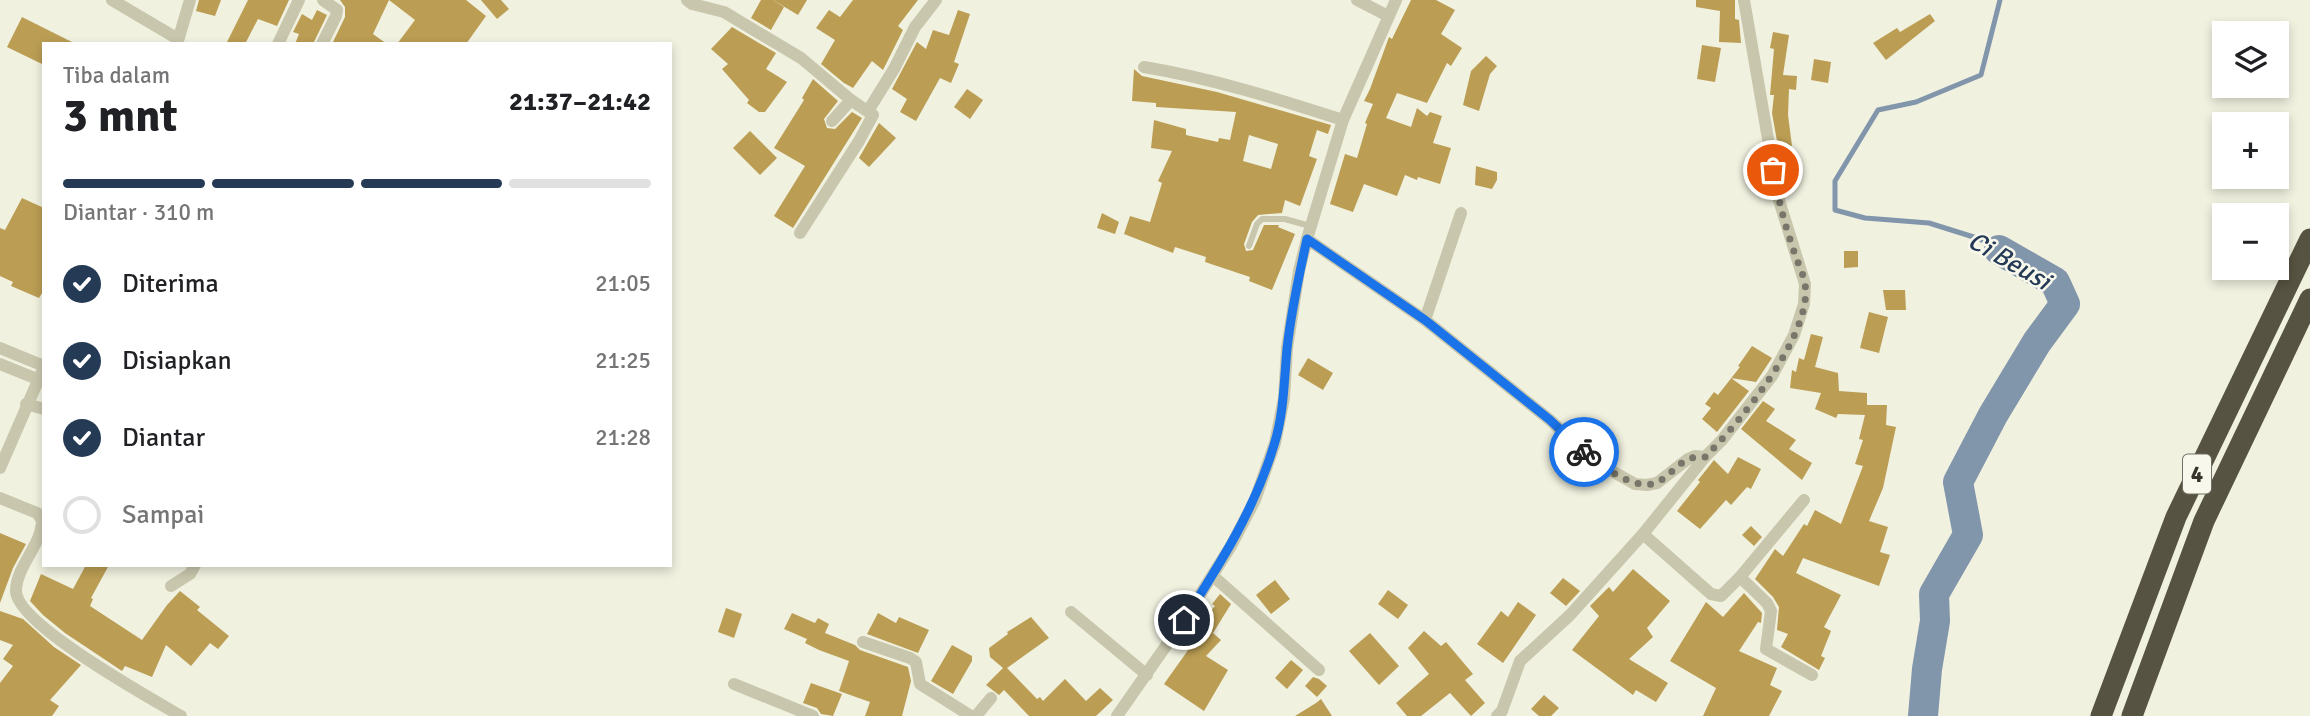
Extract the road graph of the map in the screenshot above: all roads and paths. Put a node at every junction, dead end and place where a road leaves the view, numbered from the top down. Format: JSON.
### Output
{"nodes":[{"id":1,"x":112,"y":0,"type":"edge"},
{"id":2,"x":190,"y":0,"type":"edge"},
{"id":3,"x":299,"y":0,"type":"edge"},
{"id":4,"x":323,"y":0,"type":"edge"},
{"id":5,"x":687,"y":0,"type":"edge"},
{"id":6,"x":936,"y":0,"type":"edge"},
{"id":7,"x":1357,"y":0,"type":"edge"},
{"id":8,"x":1396,"y":0,"type":"edge"},
{"id":9,"x":1744,"y":0,"type":"edge"},
{"id":10,"x":1388,"y":16,"type":"junction"},
{"id":11,"x":178,"y":41,"type":"edge"},
{"id":12,"x":279,"y":42,"type":"edge"},
{"id":13,"x":323,"y":42,"type":"edge"},
{"id":14,"x":1144,"y":67,"type":"dead end"},
{"id":15,"x":851,"y":100,"type":"junction"},
{"id":16,"x":868,"y":111,"type":"junction"},
{"id":17,"x":1343,"y":120,"type":"junction"},
{"id":18,"x":832,"y":121,"type":"dead end"},
{"id":19,"x":1461,"y":213,"type":"dead end"},
{"id":20,"x":1310,"y":232,"type":"junction"},
{"id":21,"x":800,"y":233,"type":"dead end"},
{"id":22,"x":2310,"y":239,"type":"edge"},
{"id":23,"x":1249,"y":246,"type":"dead end"},
{"id":24,"x":2310,"y":299,"type":"edge"},
{"id":25,"x":1425,"y":320,"type":"junction"},
{"id":26,"x":0,"y":348,"type":"edge"},
{"id":27,"x":0,"y":364,"type":"edge"},
{"id":28,"x":42,"y":365,"type":"edge"},
{"id":29,"x":42,"y":370,"type":"edge"},
{"id":30,"x":37,"y":379,"type":"junction"},
{"id":31,"x":26,"y":404,"type":"junction"},
{"id":32,"x":42,"y":409,"type":"edge"},
{"id":33,"x":1705,"y":457,"type":"junction"},
{"id":34,"x":0,"y":467,"type":"edge"},
{"id":35,"x":0,"y":498,"type":"edge"},
{"id":36,"x":1804,"y":500,"type":"dead end"},
{"id":37,"x":1643,"y":534,"type":"junction"},
{"id":38,"x":194,"y":567,"type":"edge"},
{"id":39,"x":1213,"y":576,"type":"junction"},
{"id":40,"x":1740,"y":577,"type":"junction"},
{"id":41,"x":171,"y":586,"type":"dead end"},
{"id":42,"x":1072,"y":612,"type":"dead end"},
{"id":43,"x":863,"y":642,"type":"dead end"},
{"id":44,"x":1318,"y":670,"type":"dead end"},
{"id":45,"x":1147,"y":675,"type":"junction"},
{"id":46,"x":1812,"y":675,"type":"dead end"},
{"id":47,"x":734,"y":684,"type":"dead end"},
{"id":48,"x":991,"y":698,"type":"dead end"},
{"id":49,"x":181,"y":716,"type":"edge"},
{"id":50,"x":813,"y":716,"type":"edge"},
{"id":51,"x":973,"y":716,"type":"edge"},
{"id":52,"x":1116,"y":716,"type":"edge"},
{"id":53,"x":1497,"y":716,"type":"edge"},
{"id":54,"x":2101,"y":716,"type":"edge"},
{"id":55,"x":2132,"y":716,"type":"edge"}],
"edges":[{"from":1,"to":11,"type":"street"},
{"from":2,"to":11,"type":"street"},
{"from":3,"to":12,"type":"street"},
{"from":4,"to":13,"type":"street"},
{"from":5,"to":15,"type":"street"},
{"from":6,"to":16,"type":"street"},
{"from":7,"to":10,"type":"street"},
{"from":8,"to":10,"type":"street"},
{"from":9,"to":33,"type":"street"},
{"from":10,"to":17,"type":"street"},
{"from":14,"to":17,"type":"street"},
{"from":15,"to":16,"type":"street"},
{"from":15,"to":18,"type":"street"},
{"from":16,"to":21,"type":"street"},
{"from":17,"to":20,"type":"street"},
{"from":19,"to":25,"type":"street"},
{"from":20,"to":23,"type":"lane"},
{"from":20,"to":25,"type":"street"},
{"from":20,"to":39,"type":"street"},
{"from":22,"to":54,"type":"highway","number":"4"},
{"from":24,"to":55,"type":"highway","number":"4"},
{"from":25,"to":33,"type":"street"},
{"from":26,"to":28,"type":"street"},
{"from":27,"to":30,"type":"street"},
{"from":29,"to":30,"type":"street"},
{"from":30,"to":31,"type":"street"},
{"from":31,"to":32,"type":"street"},
{"from":31,"to":34,"type":"street"},
{"from":33,"to":37,"type":"street"},
{"from":35,"to":49,"type":"street"},
{"from":36,"to":40,"type":"street"},
{"from":37,"to":40,"type":"street"},
{"from":37,"to":53,"type":"street"},
{"from":38,"to":41,"type":"street"},
{"from":39,"to":44,"type":"street"},
{"from":39,"to":45,"type":"street"},
{"from":40,"to":46,"type":"street"},
{"from":42,"to":45,"type":"street"},
{"from":43,"to":51,"type":"street"},
{"from":45,"to":52,"type":"street"},
{"from":47,"to":50,"type":"street"},
{"from":48,"to":51,"type":"street"}]}
